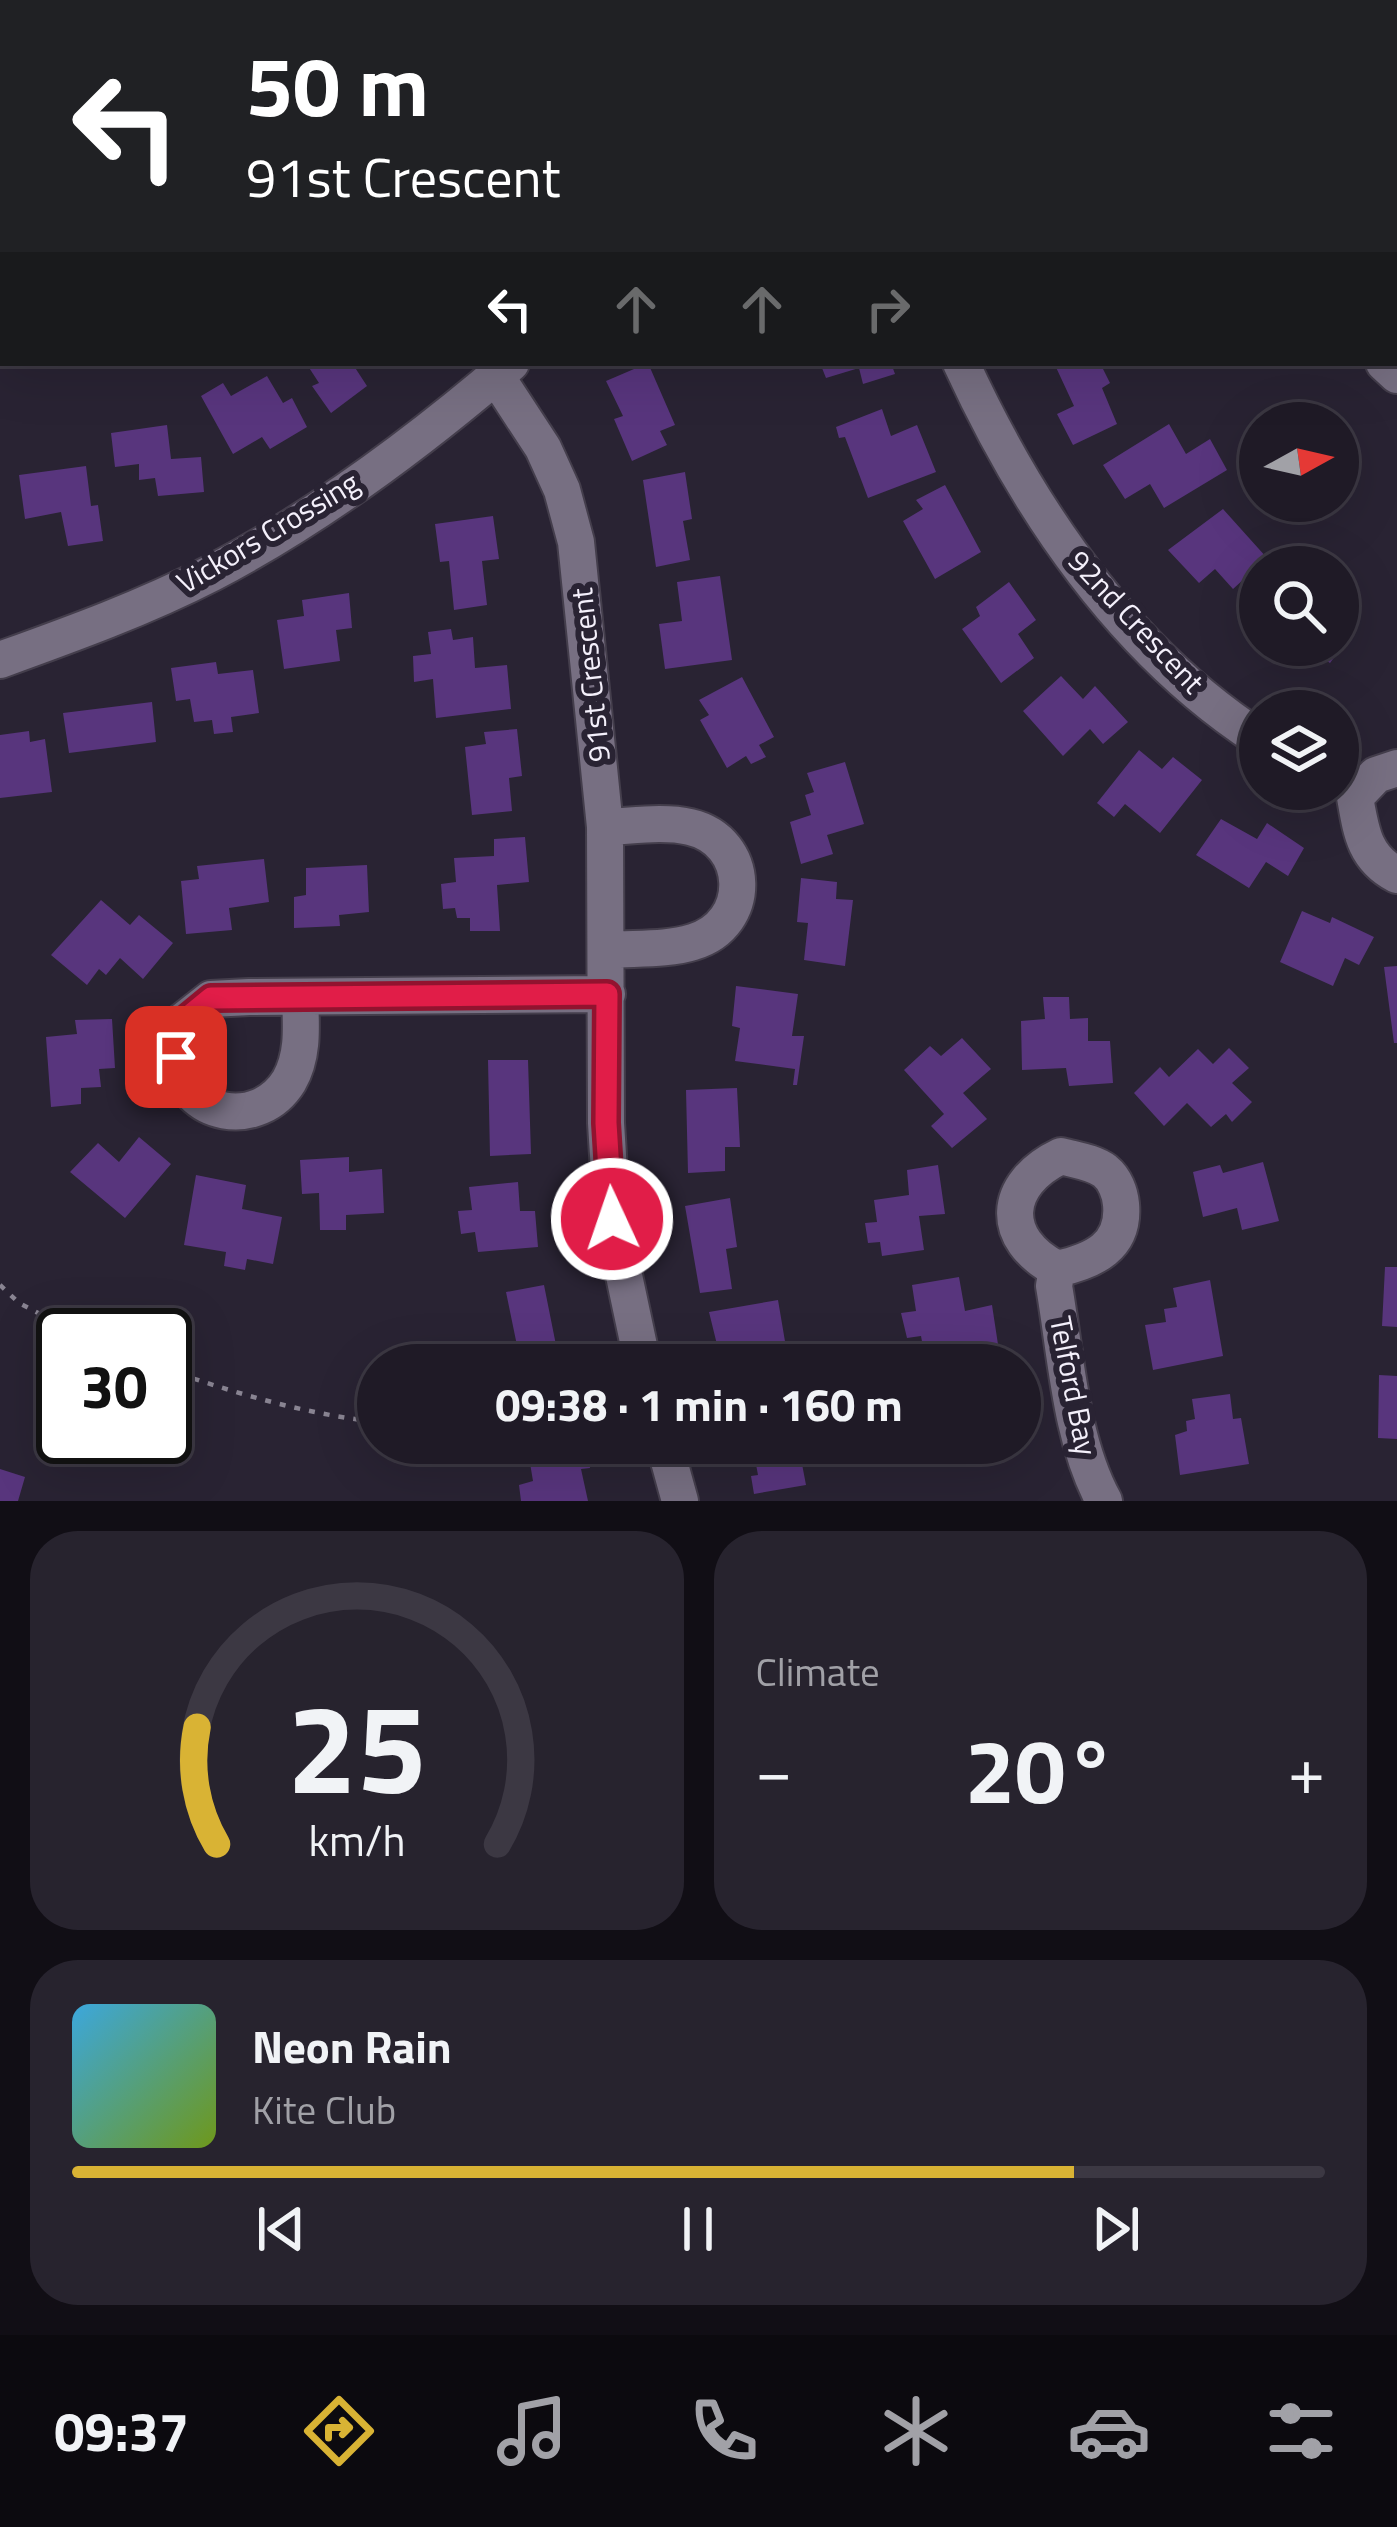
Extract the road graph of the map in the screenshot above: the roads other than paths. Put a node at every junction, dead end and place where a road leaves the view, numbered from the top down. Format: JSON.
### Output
{"nodes":[{"id":1,"x":962,"y":366,"type":"edge"},
{"id":2,"x":503,"y":370,"type":"edge"},
{"id":3,"x":0,"y":660,"type":"edge"},
{"id":4,"x":1239,"y":723,"type":"edge"},
{"id":5,"x":1397,"y":768,"type":"edge"},
{"id":6,"x":1359,"y":785,"type":"edge"},
{"id":7,"x":1353,"y":810,"type":"edge"},
{"id":8,"x":605,"y":826,"type":"junction"},
{"id":9,"x":1397,"y":875,"type":"edge"},
{"id":10,"x":609,"y":950,"type":"junction"},
{"id":11,"x":607,"y":994,"type":"junction"},
{"id":12,"x":300,"y":997,"type":"dead end"},
{"id":13,"x":1057,"y":1269,"type":"dead end"},
{"id":14,"x":639,"y":1344,"type":"edge"},
{"id":15,"x":670,"y":1464,"type":"edge"},
{"id":16,"x":680,"y":1501,"type":"edge"},
{"id":17,"x":1103,"y":1501,"type":"edge"}],
"edges":[{"from":1,"to":4,"type":"street","name":"92nd Crescent"},
{"from":2,"to":3,"type":"street","name":"Vickors Crossing"},
{"from":2,"to":8,"type":"street","name":"91st Crescent"},
{"from":5,"to":6,"type":"street"},
{"from":7,"to":9,"type":"street"},
{"from":8,"to":10,"type":"street","name":"91st Crescent"},
{"from":8,"to":10,"type":"street"},
{"from":10,"to":11,"type":"street","name":"91st Crescent"},
{"from":11,"to":12,"type":"street"},
{"from":11,"to":14,"type":"street","name":"91st Crescent"},
{"from":13,"to":17,"type":"street","name":"Telford Bay"},
{"from":15,"to":16,"type":"street"}]}
